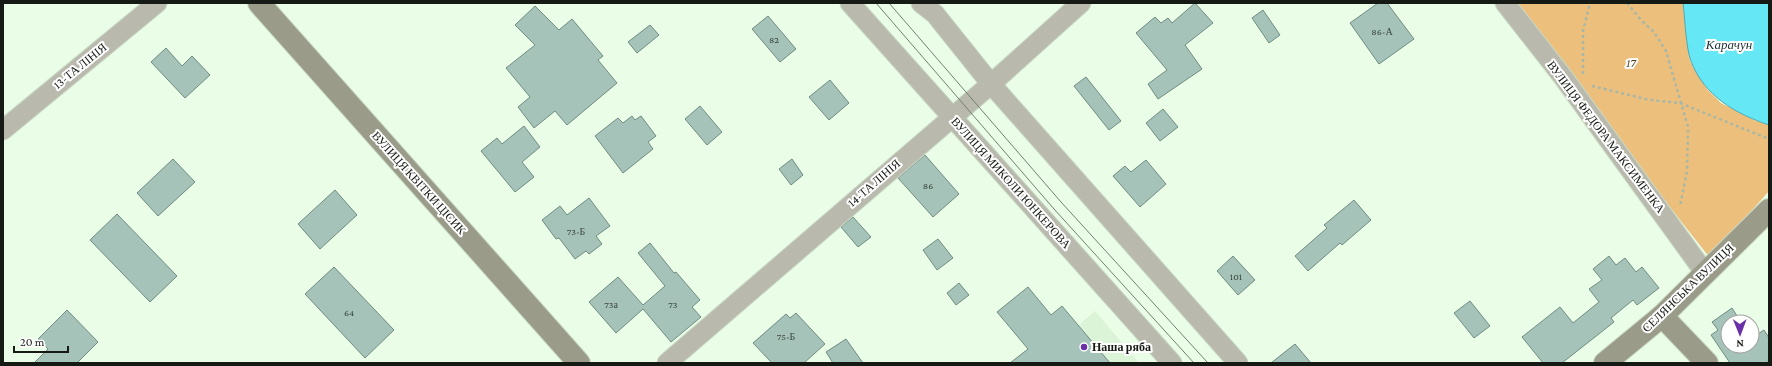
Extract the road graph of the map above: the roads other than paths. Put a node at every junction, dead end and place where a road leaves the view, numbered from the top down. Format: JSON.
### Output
{"nodes":[{"id":1,"x":157,"y":3,"type":"edge"},
{"id":2,"x":258,"y":3,"type":"edge"},
{"id":3,"x":850,"y":3,"type":"edge"},
{"id":4,"x":921,"y":3,"type":"edge"},
{"id":5,"x":1081,"y":3,"type":"edge"},
{"id":6,"x":1505,"y":3,"type":"edge"},
{"id":7,"x":990,"y":84,"type":"junction"},
{"id":8,"x":951,"y":116,"type":"junction"},
{"id":9,"x":3,"y":130,"type":"edge"},
{"id":10,"x":1769,"y":210,"type":"edge"},
{"id":11,"x":1706,"y":273,"type":"junction"},
{"id":12,"x":1662,"y":316,"type":"junction"},
{"id":13,"x":579,"y":363,"type":"edge"},
{"id":14,"x":667,"y":363,"type":"edge"},
{"id":15,"x":1172,"y":363,"type":"edge"},
{"id":16,"x":1238,"y":363,"type":"edge"},
{"id":17,"x":1605,"y":363,"type":"edge"},
{"id":18,"x":1707,"y":363,"type":"edge"}],
"edges":[{"from":1,"to":9,"type":"street","name":"13-ТА ЛІНІЯ"},
{"from":2,"to":13,"type":"street","name":"ВУЛИЦЯ КВІТКИ ЦІСИК"},
{"from":3,"to":8,"type":"street","name":"ВУЛИЦЯ МИКОЛИ ЮНКЕРОВА"},
{"from":4,"to":7,"type":"street"},
{"from":5,"to":7,"type":"street","name":"14-ТА ЛІНІЯ"},
{"from":6,"to":11,"type":"street","name":"ВУЛИЦЯ ФЕДОРА МАКСИМЕНКА"},
{"from":7,"to":8,"type":"street","name":"14-ТА ЛІНІЯ"},
{"from":7,"to":16,"type":"street"},
{"from":8,"to":14,"type":"street","name":"14-ТА ЛІНІЯ"},
{"from":8,"to":15,"type":"street","name":"ВУЛИЦЯ МИКОЛИ ЮНКЕРОВА"},
{"from":10,"to":11,"type":"street","name":"СЕЛЯНСЬКА ВУЛИЦЯ"},
{"from":11,"to":12,"type":"street","name":"СЕЛЯНСЬКА ВУЛИЦЯ"},
{"from":12,"to":17,"type":"street","name":"СЕЛЯНСЬКА ВУЛИЦЯ"},
{"from":12,"to":18,"type":"street"}]}
